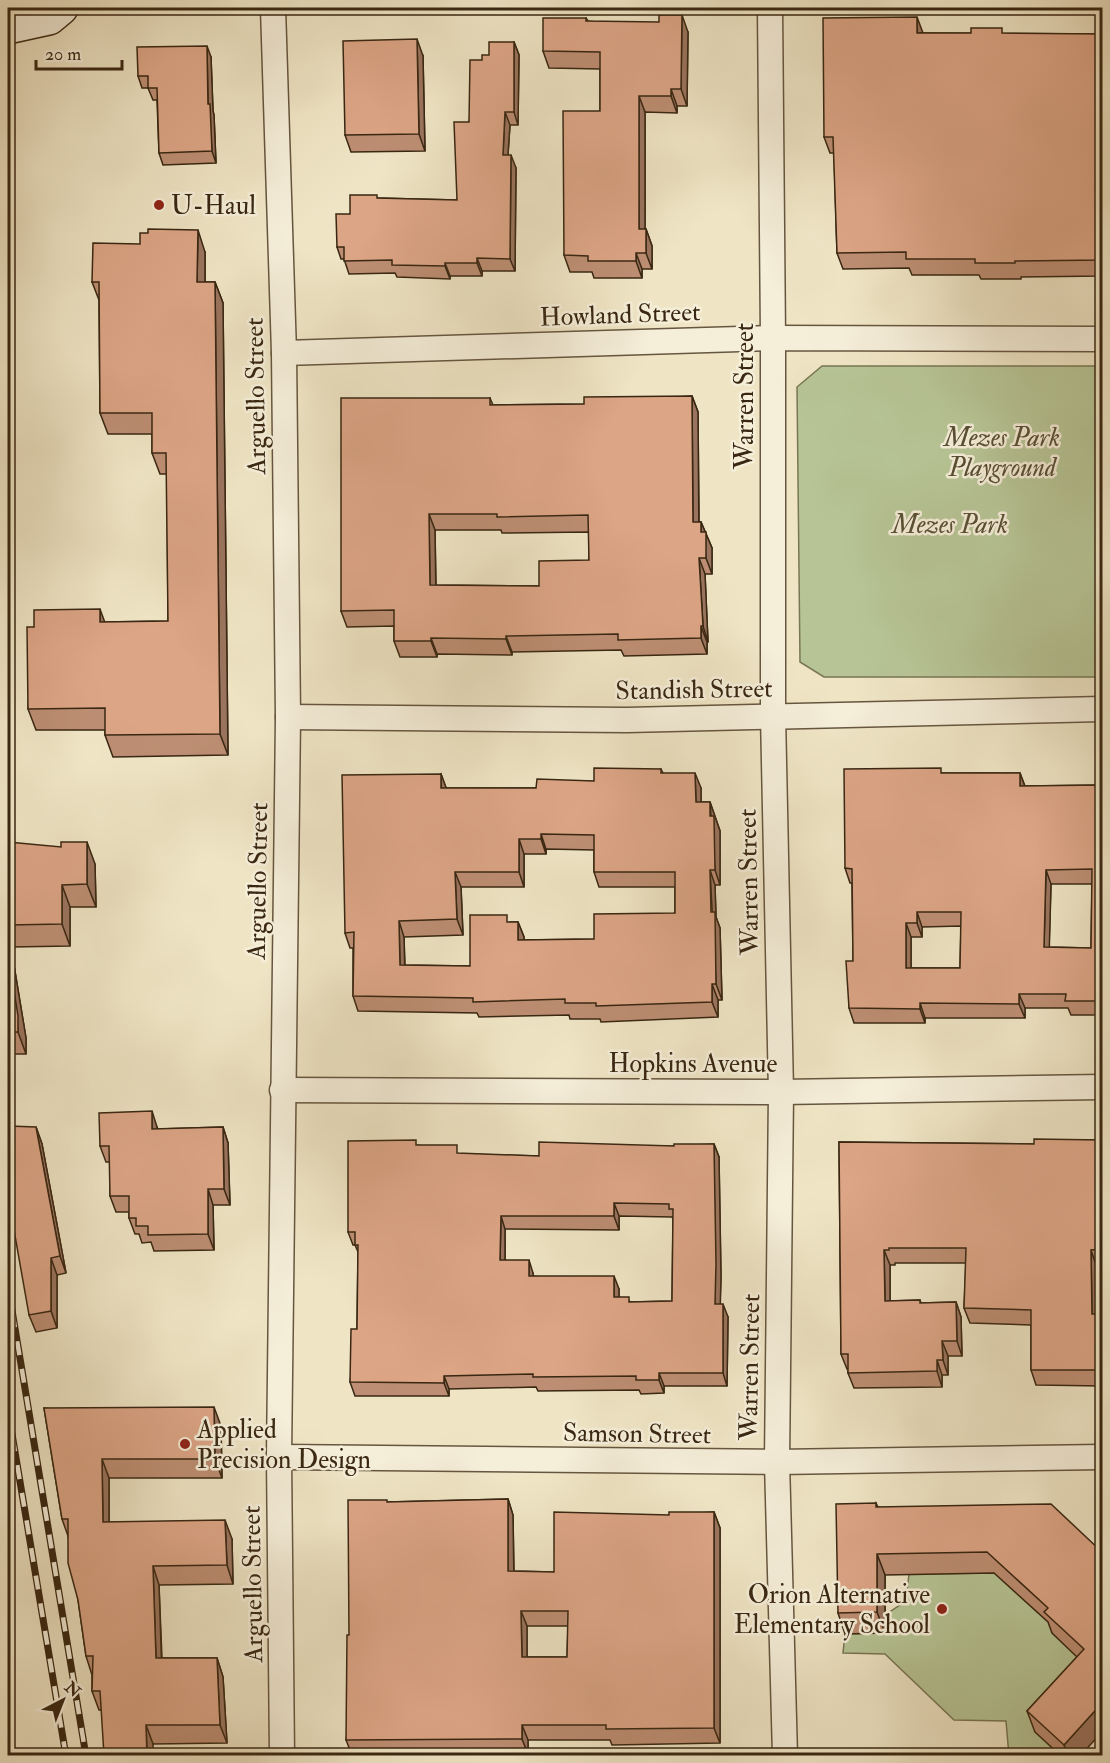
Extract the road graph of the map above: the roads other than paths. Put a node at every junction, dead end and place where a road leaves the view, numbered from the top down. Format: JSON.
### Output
{"nodes":[{"id":1,"x":62,"y":8,"type":"edge"},
{"id":2,"x":273,"y":8,"type":"edge"},
{"id":3,"x":770,"y":8,"type":"edge"},
{"id":4,"x":8,"y":27,"type":"edge"},
{"id":5,"x":773,"y":338,"type":"junction"},
{"id":6,"x":1102,"y":339,"type":"edge"},
{"id":7,"x":284,"y":353,"type":"junction"},
{"id":8,"x":1102,"y":709,"type":"edge"},
{"id":9,"x":773,"y":715,"type":"junction"},
{"id":10,"x":288,"y":717,"type":"junction"},
{"id":11,"x":1102,"y":1087,"type":"edge"},
{"id":12,"x":282,"y":1090,"type":"junction"},
{"id":13,"x":781,"y":1092,"type":"junction"},
{"id":14,"x":1102,"y":1456,"type":"edge"},
{"id":15,"x":279,"y":1457,"type":"junction"},
{"id":16,"x":777,"y":1462,"type":"junction"},
{"id":17,"x":282,"y":1755,"type":"edge"},
{"id":18,"x":785,"y":1755,"type":"edge"}],
"edges":[{"from":1,"to":4,"type":"main road"},
{"from":2,"to":7,"type":"street","name":"Arguello Street"},
{"from":3,"to":5,"type":"street","name":"Warren Street"},
{"from":5,"to":6,"type":"street","name":"Howland Street"},
{"from":5,"to":7,"type":"street","name":"Howland Street"},
{"from":5,"to":9,"type":"street","name":"Warren Street"},
{"from":7,"to":10,"type":"street","name":"Arguello Street"},
{"from":8,"to":9,"type":"street","name":"Standish Street"},
{"from":9,"to":10,"type":"street","name":"Standish Street"},
{"from":9,"to":13,"type":"street","name":"Warren Street"},
{"from":10,"to":12,"type":"street","name":"Arguello Street"},
{"from":11,"to":13,"type":"street","name":"Hopkins Avenue"},
{"from":12,"to":13,"type":"street","name":"Hopkins Avenue"},
{"from":12,"to":15,"type":"street","name":"Arguello Street"},
{"from":13,"to":16,"type":"street","name":"Warren Street"},
{"from":14,"to":16,"type":"street","name":"Samson Street"},
{"from":15,"to":16,"type":"street","name":"Samson Street"},
{"from":15,"to":17,"type":"street","name":"Arguello Street"},
{"from":16,"to":18,"type":"street","name":"Warren Street"}]}
